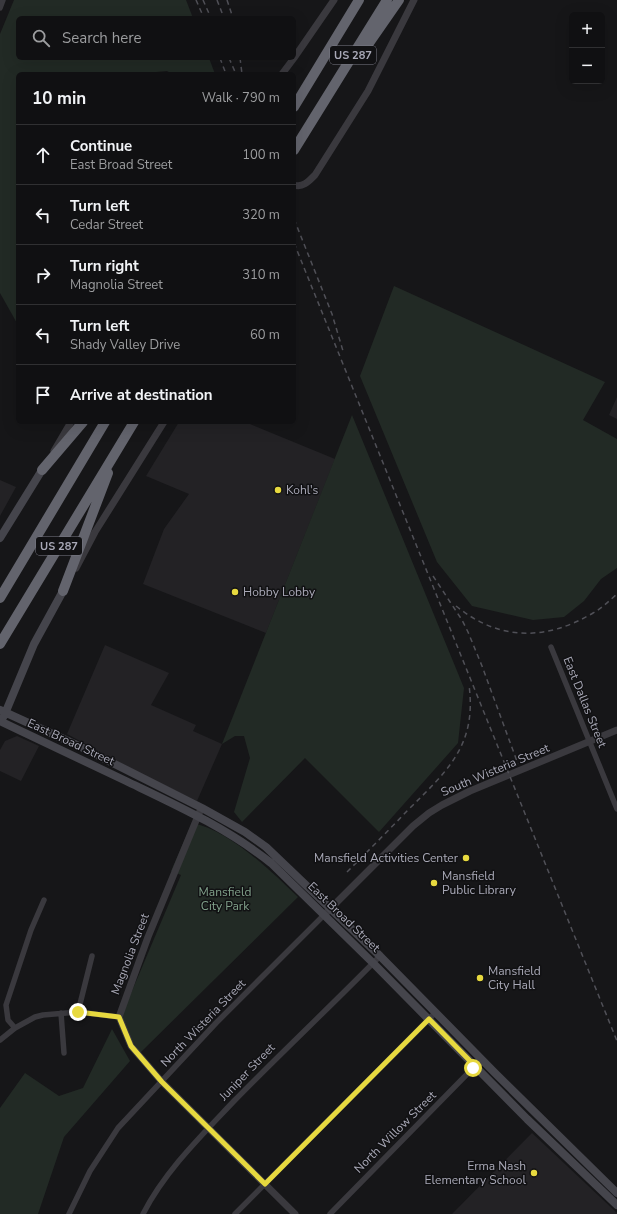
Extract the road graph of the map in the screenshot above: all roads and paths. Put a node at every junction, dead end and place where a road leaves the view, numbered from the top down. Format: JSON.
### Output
{"nodes":[{"id":1,"x":3,"y":0,"type":"edge"},
{"id":2,"x":334,"y":0,"type":"edge"},
{"id":3,"x":358,"y":0,"type":"edge"},
{"id":4,"x":387,"y":0,"type":"edge"},
{"id":5,"x":399,"y":0,"type":"edge"},
{"id":6,"x":414,"y":0,"type":"edge"},
{"id":7,"x":0,"y":8,"type":"edge"},
{"id":8,"x":296,"y":55,"type":"edge"},
{"id":9,"x":292,"y":60,"type":"edge"},
{"id":10,"x":284,"y":72,"type":"edge"},
{"id":11,"x":296,"y":104,"type":"edge"},
{"id":12,"x":318,"y":110,"type":"junction"},
{"id":13,"x":296,"y":147,"type":"edge"},
{"id":14,"x":296,"y":186,"type":"edge"},
{"id":15,"x":70,"y":424,"type":"edge"},
{"id":16,"x":81,"y":424,"type":"edge"},
{"id":17,"x":104,"y":424,"type":"edge"},
{"id":18,"x":133,"y":424,"type":"edge"},
{"id":19,"x":163,"y":424,"type":"edge"},
{"id":20,"x":118,"y":449,"type":"junction"},
{"id":21,"x":42,"y":470,"type":"junction"},
{"id":22,"x":0,"y":538,"type":"edge"},
{"id":23,"x":63,"y":591,"type":"junction"},
{"id":24,"x":0,"y":598,"type":"edge"},
{"id":25,"x":0,"y":644,"type":"edge"},
{"id":26,"x":551,"y":647,"type":"dead end"},
{"id":27,"x":12,"y":696,"type":"junction"},
{"id":28,"x":3,"y":711,"type":"edge"},
{"id":29,"x":0,"y":722,"type":"edge"},
{"id":30,"x":32,"y":724,"type":"junction"},
{"id":31,"x":617,"y":730,"type":"edge"},
{"id":32,"x":590,"y":742,"type":"junction"},
{"id":33,"x":81,"y":747,"type":"junction"},
{"id":34,"x":76,"y":757,"type":"junction"},
{"id":35,"x":157,"y":786,"type":"junction"},
{"id":36,"x":154,"y":794,"type":"junction"},
{"id":37,"x":202,"y":808,"type":"junction"},
{"id":38,"x":617,"y":809,"type":"edge"},
{"id":39,"x":198,"y":816,"type":"junction"},
{"id":40,"x":245,"y":832,"type":"junction"},
{"id":41,"x":238,"y":839,"type":"junction"},
{"id":42,"x":278,"y":857,"type":"junction"},
{"id":43,"x":271,"y":863,"type":"junction"},
{"id":44,"x":44,"y":900,"type":"dead end"},
{"id":45,"x":331,"y":909,"type":"junction"},
{"id":46,"x":324,"y":915,"type":"junction"},
{"id":47,"x":92,"y":956,"type":"dead end"},
{"id":48,"x":380,"y":956,"type":"junction"},
{"id":49,"x":373,"y":963,"type":"junction"},
{"id":50,"x":78,"y":1012,"type":"junction"},
{"id":51,"x":61,"y":1013,"type":"junction"},
{"id":52,"x":435,"y":1013,"type":"junction"},
{"id":53,"x":119,"y":1017,"type":"junction"},
{"id":54,"x":429,"y":1019,"type":"junction"},
{"id":55,"x":15,"y":1028,"type":"junction"},
{"id":56,"x":0,"y":1040,"type":"edge"},
{"id":57,"x":64,"y":1053,"type":"dead end"},
{"id":58,"x":482,"y":1059,"type":"junction"},
{"id":59,"x":475,"y":1066,"type":"junction"},
{"id":60,"x":162,"y":1082,"type":"junction"},
{"id":61,"x":208,"y":1128,"type":"junction"},
{"id":62,"x":582,"y":1159,"type":"junction"},
{"id":63,"x":575,"y":1165,"type":"junction"},
{"id":64,"x":265,"y":1184,"type":"junction"},
{"id":65,"x":615,"y":1191,"type":"edge"},
{"id":66,"x":607,"y":1196,"type":"junction"},
{"id":67,"x":617,"y":1205,"type":"edge"},
{"id":68,"x":69,"y":1214,"type":"edge"},
{"id":69,"x":143,"y":1214,"type":"edge"},
{"id":70,"x":235,"y":1214,"type":"edge"},
{"id":71,"x":296,"y":1214,"type":"edge"},
{"id":72,"x":330,"y":1214,"type":"edge"}],
"edges":[{"from":1,"to":7,"type":"street"},
{"from":2,"to":8,"type":"street"},
{"from":3,"to":11,"type":"highway","number":"US 287"},
{"from":4,"to":12,"type":"highway","number":"US 287"},
{"from":5,"to":12,"type":"highway"},
{"from":6,"to":14,"type":"street"},
{"from":9,"to":10,"type":"street"},
{"from":12,"to":13,"type":"highway","number":"US 287"},
{"from":15,"to":21,"type":"street"},
{"from":16,"to":21,"type":"highway"},
{"from":17,"to":24,"type":"highway","number":"US 287"},
{"from":18,"to":20,"type":"highway","number":"US 287"},
{"from":19,"to":23,"type":"street"},
{"from":20,"to":23,"type":"highway"},
{"from":20,"to":25,"type":"highway","number":"US 287"},
{"from":21,"to":22,"type":"main road"},
{"from":23,"to":27,"type":"main road"},
{"from":26,"to":32,"type":"street","name":"East Dallas Street"},
{"from":27,"to":28,"type":"main road"},
{"from":27,"to":30,"type":"main road"},
{"from":28,"to":29,"type":"main road"},
{"from":28,"to":30,"type":"main road","name":"East Broad Street"},
{"from":29,"to":34,"type":"main road","name":"East Broad Street"},
{"from":30,"to":33,"type":"main road","name":"East Broad Street"},
{"from":31,"to":32,"type":"street","name":"South Wisteria Street"},
{"from":32,"to":38,"type":"street","name":"East Dallas Street"},
{"from":32,"to":45,"type":"street","name":"South Wisteria Street"},
{"from":33,"to":34,"type":"main road"},
{"from":33,"to":35,"type":"main road","name":"East Broad Street"},
{"from":34,"to":36,"type":"main road","name":"East Broad Street"},
{"from":35,"to":36,"type":"main road"},
{"from":35,"to":37,"type":"main road","name":"East Broad Street"},
{"from":36,"to":39,"type":"main road","name":"East Broad Street"},
{"from":37,"to":39,"type":"street","name":"Magnolia Street"},
{"from":37,"to":40,"type":"main road","name":"East Broad Street"},
{"from":39,"to":41,"type":"main road","name":"East Broad Street"},
{"from":39,"to":53,"type":"street","name":"Magnolia Street"},
{"from":40,"to":41,"type":"main road"},
{"from":40,"to":42,"type":"main road","name":"East Broad Street"},
{"from":41,"to":43,"type":"main road","name":"East Broad Street"},
{"from":42,"to":43,"type":"main road"},
{"from":42,"to":45,"type":"main road","name":"East Broad Street"},
{"from":43,"to":46,"type":"main road","name":"East Broad Street"},
{"from":44,"to":55,"type":"street"},
{"from":45,"to":46,"type":"street","name":"South Wisteria Street"},
{"from":45,"to":48,"type":"main road","name":"East Broad Street"},
{"from":46,"to":49,"type":"main road","name":"East Broad Street"},
{"from":46,"to":60,"type":"street","name":"North Wisteria Street"},
{"from":47,"to":50,"type":"street"},
{"from":48,"to":49,"type":"street","name":"Juniper Street"},
{"from":48,"to":52,"type":"main road","name":"East Broad Street"},
{"from":49,"to":54,"type":"main road","name":"East Broad Street"},
{"from":49,"to":61,"type":"street","name":"Juniper Street"},
{"from":50,"to":51,"type":"street"},
{"from":50,"to":53,"type":"street"},
{"from":51,"to":55,"type":"street"},
{"from":51,"to":57,"type":"street"},
{"from":52,"to":54,"type":"street"},
{"from":52,"to":58,"type":"main road","name":"East Broad Street"},
{"from":53,"to":60,"type":"street"},
{"from":54,"to":59,"type":"main road","name":"East Broad Street"},
{"from":54,"to":64,"type":"street"},
{"from":55,"to":56,"type":"street"},
{"from":58,"to":59,"type":"street","name":"North Willow Street"},
{"from":58,"to":62,"type":"main road","name":"East Broad Street"},
{"from":59,"to":63,"type":"main road","name":"East Broad Street"},
{"from":59,"to":72,"type":"street","name":"North Willow Street"},
{"from":60,"to":61,"type":"street"},
{"from":60,"to":68,"type":"street","name":"North Wisteria Street"},
{"from":61,"to":64,"type":"street"},
{"from":61,"to":69,"type":"street","name":"Juniper Street"},
{"from":62,"to":63,"type":"main road"},
{"from":62,"to":65,"type":"main road","name":"East Broad Street"},
{"from":63,"to":66,"type":"main road","name":"East Broad Street"},
{"from":64,"to":70,"type":"street"},
{"from":64,"to":71,"type":"street"},
{"from":65,"to":66,"type":"main road"},
{"from":66,"to":67,"type":"main road","name":"East Broad Street"}]}
